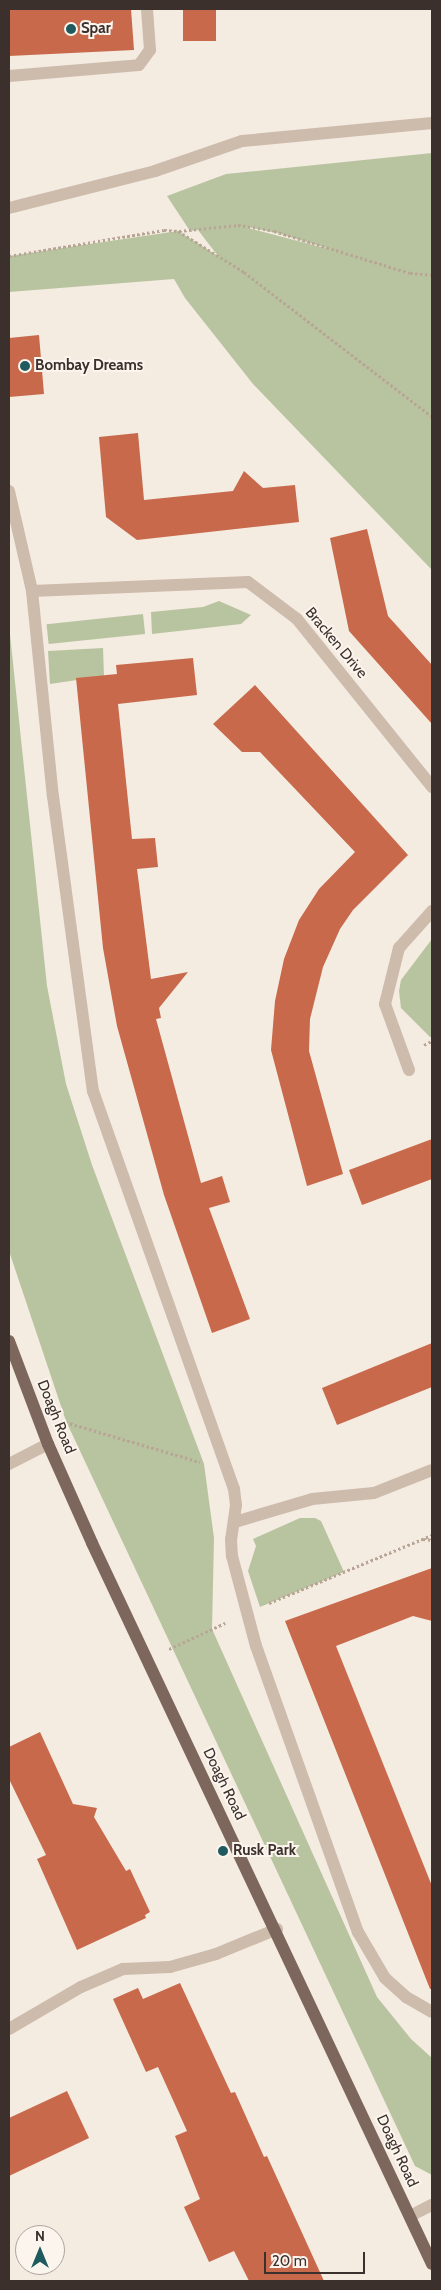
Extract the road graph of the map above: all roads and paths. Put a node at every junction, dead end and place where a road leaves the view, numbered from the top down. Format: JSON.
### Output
{"nodes":[{"id":1,"x":147,"y":9,"type":"edge"},
{"id":2,"x":9,"y":76,"type":"edge"},
{"id":3,"x":432,"y":123,"type":"edge"},
{"id":4,"x":9,"y":208,"type":"edge"},
{"id":5,"x":178,"y":231,"type":"junction"},
{"id":6,"x":9,"y":256,"type":"edge"},
{"id":7,"x":432,"y":275,"type":"edge"},
{"id":8,"x":432,"y":417,"type":"edge"},
{"id":9,"x":9,"y":491,"type":"edge"},
{"id":10,"x":32,"y":591,"type":"junction"},
{"id":11,"x":432,"y":787,"type":"edge"},
{"id":12,"x":432,"y":911,"type":"edge"},
{"id":13,"x":409,"y":1070,"type":"dead end"},
{"id":14,"x":9,"y":1341,"type":"edge"},
{"id":15,"x":43,"y":1430,"type":"junction"},
{"id":16,"x":48,"y":1444,"type":"junction"},
{"id":17,"x":9,"y":1464,"type":"edge"},
{"id":18,"x":228,"y":1470,"type":"junction"},
{"id":19,"x":432,"y":1470,"type":"edge"},
{"id":20,"x":235,"y":1522,"type":"junction"},
{"id":21,"x":432,"y":1535,"type":"edge"},
{"id":22,"x":423,"y":1538,"type":"junction"},
{"id":23,"x":432,"y":1540,"type":"edge"},
{"id":24,"x":248,"y":1613,"type":"junction"},
{"id":25,"x":146,"y":1659,"type":"junction"},
{"id":26,"x":276,"y":1929,"type":"junction"},
{"id":27,"x":432,"y":2012,"type":"edge"},
{"id":28,"x":9,"y":2029,"type":"edge"},
{"id":29,"x":432,"y":2205,"type":"edge"},
{"id":30,"x":410,"y":2216,"type":"junction"},
{"id":31,"x":432,"y":2264,"type":"edge"}],
"edges":[{"from":1,"to":2,"type":"street"},
{"from":3,"to":4,"type":"street"},
{"from":5,"to":6,"type":"path"},
{"from":5,"to":7,"type":"path"},
{"from":5,"to":8,"type":"path"},
{"from":9,"to":10,"type":"street"},
{"from":10,"to":11,"type":"street","name":"Bracken Drive"},
{"from":10,"to":18,"type":"street"},
{"from":12,"to":13,"type":"street"},
{"from":14,"to":15,"type":"main road","name":"Doagh Road"},
{"from":15,"to":16,"type":"main road","name":"Doagh Road"},
{"from":15,"to":18,"type":"path"},
{"from":16,"to":17,"type":"street"},
{"from":16,"to":25,"type":"main road","name":"Doagh Road"},
{"from":18,"to":20,"type":"street"},
{"from":19,"to":20,"type":"street"},
{"from":20,"to":24,"type":"street"},
{"from":21,"to":22,"type":"path"},
{"from":22,"to":23,"type":"path"},
{"from":22,"to":24,"type":"path"},
{"from":24,"to":25,"type":"path"},
{"from":24,"to":27,"type":"street"},
{"from":25,"to":26,"type":"main road","name":"Doagh Road"},
{"from":26,"to":28,"type":"street"},
{"from":26,"to":30,"type":"main road","name":"Doagh Road"},
{"from":29,"to":30,"type":"street"},
{"from":30,"to":31,"type":"main road","name":"Doagh Road"}]}
